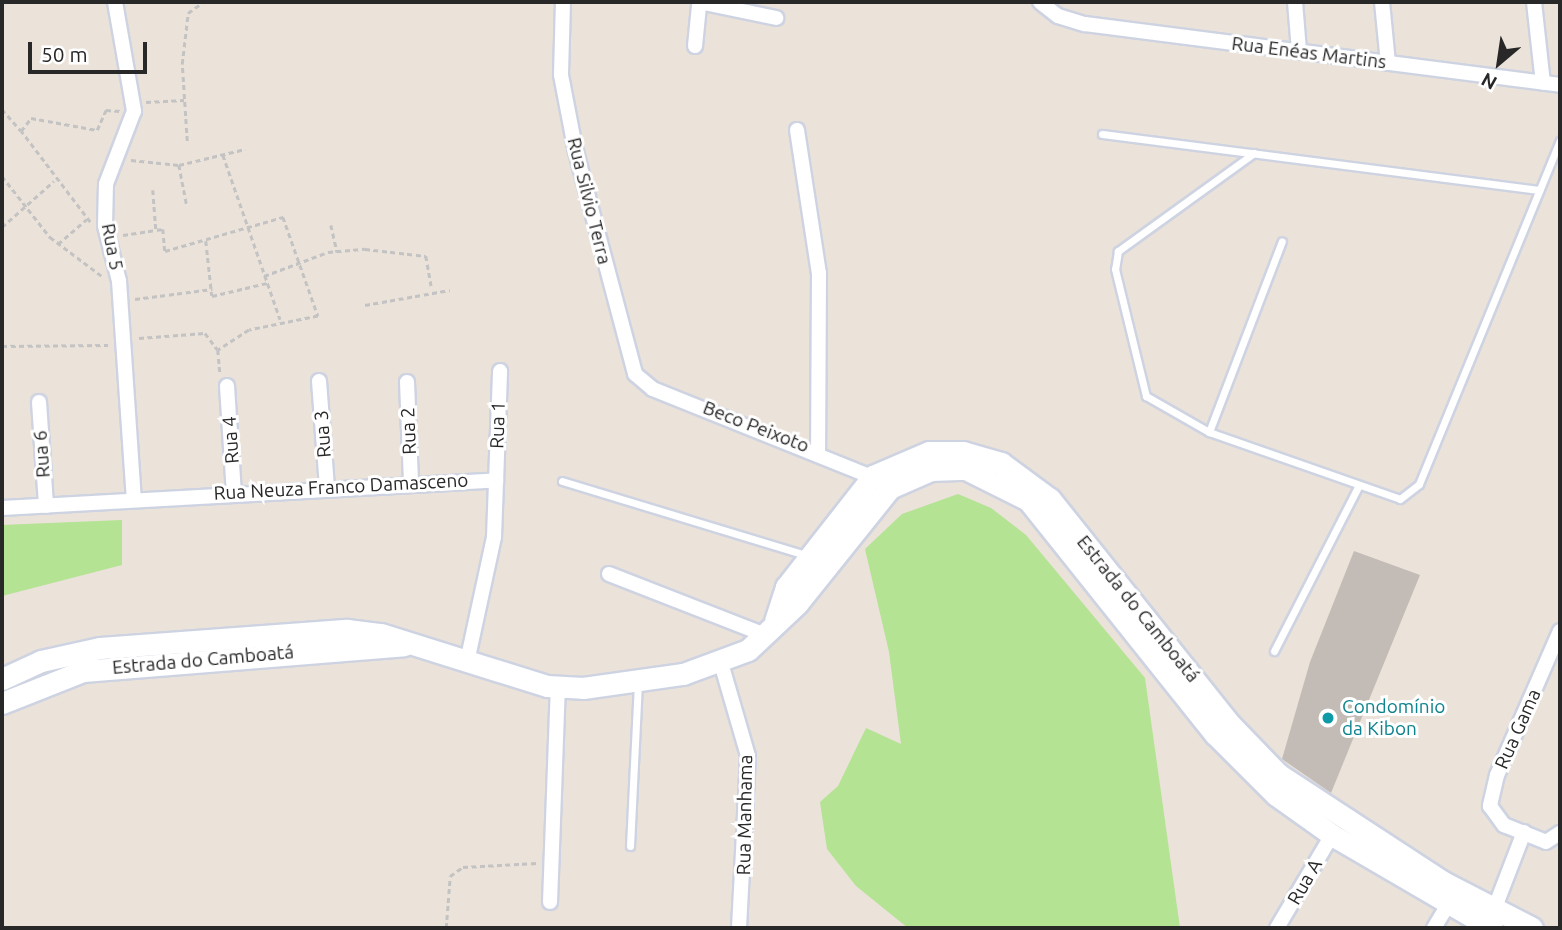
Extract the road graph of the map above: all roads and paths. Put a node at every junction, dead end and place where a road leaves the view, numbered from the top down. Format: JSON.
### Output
{"nodes":[{"id":1,"x":115,"y":2,"type":"edge"},
{"id":2,"x":203,"y":2,"type":"edge"},
{"id":3,"x":563,"y":2,"type":"edge"},
{"id":4,"x":1040,"y":2,"type":"edge"},
{"id":5,"x":1294,"y":2,"type":"edge"},
{"id":6,"x":1382,"y":2,"type":"edge"},
{"id":7,"x":1534,"y":2,"type":"edge"},
{"id":8,"x":699,"y":4,"type":"edge"},
{"id":9,"x":776,"y":18,"type":"dead end"},
{"id":10,"x":695,"y":46,"type":"dead end"},
{"id":11,"x":1299,"y":51,"type":"junction"},
{"id":12,"x":1388,"y":63,"type":"junction"},
{"id":13,"x":1543,"y":83,"type":"junction"},
{"id":14,"x":1560,"y":85,"type":"edge"},
{"id":15,"x":184,"y":100,"type":"junction"},
{"id":16,"x":133,"y":107,"type":"junction"},
{"id":17,"x":2,"y":109,"type":"edge"},
{"id":18,"x":797,"y":130,"type":"dead end"},
{"id":19,"x":21,"y":131,"type":"junction"},
{"id":20,"x":1102,"y":134,"type":"dead end"},
{"id":21,"x":187,"y":141,"type":"dead end"},
{"id":22,"x":1560,"y":141,"type":"edge"},
{"id":23,"x":245,"y":149,"type":"dead end"},
{"id":24,"x":1254,"y":153,"type":"junction"},
{"id":25,"x":223,"y":155,"type":"junction"},
{"id":26,"x":118,"y":158,"type":"junction"},
{"id":27,"x":179,"y":165,"type":"junction"},
{"id":28,"x":2,"y":176,"type":"edge"},
{"id":29,"x":54,"y":181,"type":"junction"},
{"id":30,"x":153,"y":190,"type":"dead end"},
{"id":31,"x":1539,"y":190,"type":"junction"},
{"id":32,"x":187,"y":206,"type":"dead end"},
{"id":33,"x":24,"y":207,"type":"junction"},
{"id":34,"x":87,"y":219,"type":"junction"},
{"id":35,"x":331,"y":225,"type":"dead end"},
{"id":36,"x":2,"y":227,"type":"edge"},
{"id":37,"x":156,"y":230,"type":"junction"},
{"id":38,"x":247,"y":232,"type":"junction"},
{"id":39,"x":108,"y":237,"type":"junction"},
{"id":40,"x":206,"y":241,"type":"junction"},
{"id":41,"x":1282,"y":241,"type":"dead end"},
{"id":42,"x":58,"y":244,"type":"junction"},
{"id":43,"x":337,"y":252,"type":"junction"},
{"id":44,"x":300,"y":261,"type":"junction"},
{"id":45,"x":264,"y":276,"type":"junction"},
{"id":46,"x":267,"y":283,"type":"junction"},
{"id":47,"x":212,"y":289,"type":"junction"},
{"id":48,"x":432,"y":289,"type":"junction"},
{"id":49,"x":450,"y":290,"type":"dead end"},
{"id":50,"x":120,"y":296,"type":"junction"},
{"id":51,"x":365,"y":305,"type":"dead end"},
{"id":52,"x":280,"y":319,"type":"junction"},
{"id":53,"x":125,"y":342,"type":"junction"},
{"id":54,"x":2,"y":346,"type":"edge"},
{"id":55,"x":218,"y":350,"type":"junction"},
{"id":56,"x":500,"y":371,"type":"dead end"},
{"id":57,"x":319,"y":381,"type":"dead end"},
{"id":58,"x":407,"y":382,"type":"dead end"},
{"id":59,"x":227,"y":386,"type":"joint"},
{"id":60,"x":653,"y":389,"type":"joint"},
{"id":61,"x":39,"y":402,"type":"dead end"},
{"id":62,"x":1209,"y":432,"type":"junction"},
{"id":63,"x":818,"y":451,"type":"junction"},
{"id":64,"x":874,"y":477,"type":"junction"},
{"id":65,"x":411,"y":480,"type":"junction"},
{"id":66,"x":496,"y":480,"type":"junction"},
{"id":67,"x":562,"y":481,"type":"dead end"},
{"id":68,"x":1358,"y":487,"type":"junction"},
{"id":69,"x":327,"y":488,"type":"junction"},
{"id":70,"x":234,"y":494,"type":"junction"},
{"id":71,"x":134,"y":499,"type":"junction"},
{"id":72,"x":46,"y":506,"type":"junction"},
{"id":73,"x":2,"y":508,"type":"edge"},
{"id":74,"x":809,"y":556,"type":"junction"},
{"id":75,"x":609,"y":574,"type":"dead end"},
{"id":76,"x":769,"y":627,"type":"junction"},
{"id":77,"x":1145,"y":630,"type":"junction"},
{"id":78,"x":1560,"y":631,"type":"edge"},
{"id":79,"x":1274,"y":652,"type":"dead end"},
{"id":80,"x":147,"y":654,"type":"junction"},
{"id":81,"x":467,"y":662,"type":"junction"},
{"id":82,"x":721,"y":663,"type":"junction"},
{"id":83,"x":2,"y":679,"type":"edge"},
{"id":84,"x":638,"y":681,"type":"junction"},
{"id":85,"x":558,"y":687,"type":"junction"},
{"id":86,"x":2,"y":703,"type":"edge"},
{"id":87,"x":1524,"y":832,"type":"junction"},
{"id":88,"x":1560,"y":834,"type":"edge"},
{"id":89,"x":1332,"y":835,"type":"junction"},
{"id":90,"x":630,"y":846,"type":"dead end"},
{"id":91,"x":552,"y":863,"type":"junction"},
{"id":92,"x":550,"y":902,"type":"dead end"},
{"id":93,"x":1448,"y":905,"type":"junction"},
{"id":94,"x":1491,"y":921,"type":"edge"},
{"id":95,"x":446,"y":928,"type":"edge"},
{"id":96,"x":739,"y":928,"type":"edge"},
{"id":97,"x":1278,"y":928,"type":"edge"},
{"id":98,"x":1434,"y":928,"type":"edge"},
{"id":99,"x":1532,"y":928,"type":"edge"}],
"edges":[{"from":1,"to":16,"type":"street","name":"Rua 5"},
{"from":2,"to":15,"type":"path"},
{"from":3,"to":60,"type":"street","name":"Rua Silvio Terra"},
{"from":4,"to":11,"type":"street","name":"Rua Enéas Martins"},
{"from":5,"to":11,"type":"street"},
{"from":6,"to":12,"type":"street"},
{"from":7,"to":13,"type":"street"},
{"from":8,"to":9,"type":"street"},
{"from":8,"to":10,"type":"street"},
{"from":11,"to":12,"type":"street","name":"Rua Enéas Martins"},
{"from":12,"to":13,"type":"street","name":"Rua Enéas Martins"},
{"from":13,"to":14,"type":"street","name":"Rua Enéas Martins"},
{"from":15,"to":16,"type":"path"},
{"from":15,"to":21,"type":"path"},
{"from":16,"to":19,"type":"path"},
{"from":16,"to":26,"type":"street","name":"Rua 5"},
{"from":17,"to":19,"type":"path"},
{"from":18,"to":63,"type":"street"},
{"from":19,"to":29,"type":"path"},
{"from":20,"to":24,"type":"lane"},
{"from":22,"to":31,"type":"lane"},
{"from":23,"to":25,"type":"path"},
{"from":24,"to":31,"type":"lane"},
{"from":24,"to":62,"type":"lane"},
{"from":25,"to":27,"type":"path"},
{"from":25,"to":38,"type":"path"},
{"from":26,"to":27,"type":"path"},
{"from":26,"to":39,"type":"street","name":"Rua 5"},
{"from":27,"to":32,"type":"path"},
{"from":28,"to":33,"type":"path"},
{"from":29,"to":33,"type":"path"},
{"from":29,"to":34,"type":"path"},
{"from":30,"to":37,"type":"path"},
{"from":31,"to":68,"type":"lane"},
{"from":33,"to":36,"type":"path"},
{"from":33,"to":42,"type":"path"},
{"from":34,"to":39,"type":"path"},
{"from":34,"to":42,"type":"path"},
{"from":35,"to":43,"type":"path"},
{"from":37,"to":39,"type":"path"},
{"from":37,"to":40,"type":"path"},
{"from":38,"to":40,"type":"path"},
{"from":38,"to":44,"type":"path"},
{"from":38,"to":45,"type":"path"},
{"from":39,"to":50,"type":"street","name":"Rua 5"},
{"from":40,"to":47,"type":"path"},
{"from":41,"to":62,"type":"lane"},
{"from":42,"to":50,"type":"path"},
{"from":43,"to":44,"type":"path"},
{"from":43,"to":48,"type":"path"},
{"from":44,"to":45,"type":"path"},
{"from":44,"to":52,"type":"path"},
{"from":45,"to":46,"type":"path"},
{"from":46,"to":47,"type":"path"},
{"from":46,"to":52,"type":"path"},
{"from":47,"to":50,"type":"path"},
{"from":48,"to":49,"type":"path"},
{"from":48,"to":51,"type":"path"},
{"from":50,"to":53,"type":"street","name":"Rua 5"},
{"from":52,"to":55,"type":"path"},
{"from":53,"to":54,"type":"path"},
{"from":53,"to":55,"type":"path"},
{"from":53,"to":71,"type":"street","name":"Rua 5"},
{"from":55,"to":59,"type":"path"},
{"from":56,"to":66,"type":"street","name":"Rua 1"},
{"from":57,"to":69,"type":"street","name":"Rua 3"},
{"from":58,"to":65,"type":"street","name":"Rua 2"},
{"from":59,"to":70,"type":"street","name":"Rua 4"},
{"from":60,"to":63,"type":"street","name":"Beco Peixoto"},
{"from":61,"to":72,"type":"street","name":"Rua 6"},
{"from":62,"to":68,"type":"lane"},
{"from":63,"to":64,"type":"street","name":"Beco Peixoto"},
{"from":64,"to":74,"type":"main road","name":"Estrada do Camboatá"},
{"from":64,"to":76,"type":"main road","name":"Estrada do Camboatá"},
{"from":64,"to":77,"type":"main road","name":"Estrada do Camboatá"},
{"from":65,"to":66,"type":"street","name":"Rua Neuza Franco Damasceno"},
{"from":65,"to":69,"type":"street","name":"Rua Neuza Franco Damasceno"},
{"from":66,"to":81,"type":"street","name":"Rua Neuza Franco Damasceno"},
{"from":67,"to":74,"type":"lane"},
{"from":68,"to":79,"type":"lane"},
{"from":69,"to":70,"type":"street","name":"Rua Neuza Franco Damasceno"},
{"from":70,"to":71,"type":"street","name":"Rua Neuza Franco Damasceno"},
{"from":71,"to":72,"type":"street","name":"Rua Neuza Franco Damasceno"},
{"from":72,"to":73,"type":"street","name":"Rua Neuza Franco Damasceno"},
{"from":74,"to":76,"type":"main road","name":"Estrada do Camboatá"},
{"from":75,"to":76,"type":"street"},
{"from":76,"to":82,"type":"main road","name":"Estrada do Camboatá"},
{"from":77,"to":89,"type":"main road","name":"Estrada do Camboatá"},
{"from":77,"to":94,"type":"main road","name":"Estrada do Camboatá"},
{"from":78,"to":87,"type":"street","name":"Rua Gama"},
{"from":80,"to":81,"type":"main road","name":"Estrada do Camboatá"},
{"from":80,"to":83,"type":"main road","name":"Estrada do Camboatá"},
{"from":80,"to":86,"type":"main road","name":"Estrada do Camboatá"},
{"from":81,"to":85,"type":"main road","name":"Estrada do Camboatá"},
{"from":82,"to":84,"type":"main road","name":"Estrada do Camboatá"},
{"from":82,"to":96,"type":"street","name":"Rua Manhama"},
{"from":84,"to":85,"type":"main road","name":"Estrada do Camboatá"},
{"from":84,"to":90,"type":"lane"},
{"from":85,"to":91,"type":"street"},
{"from":87,"to":88,"type":"street"},
{"from":87,"to":94,"type":"street"},
{"from":89,"to":93,"type":"main road","name":"Estrada do Camboatá"},
{"from":89,"to":97,"type":"street","name":"Rua A"},
{"from":91,"to":92,"type":"street"},
{"from":91,"to":95,"type":"path"},
{"from":93,"to":94,"type":"main road","name":"Estrada do Camboatá"},
{"from":93,"to":98,"type":"street"},
{"from":94,"to":99,"type":"main road","name":"Estrada do Camboatá"}]}
